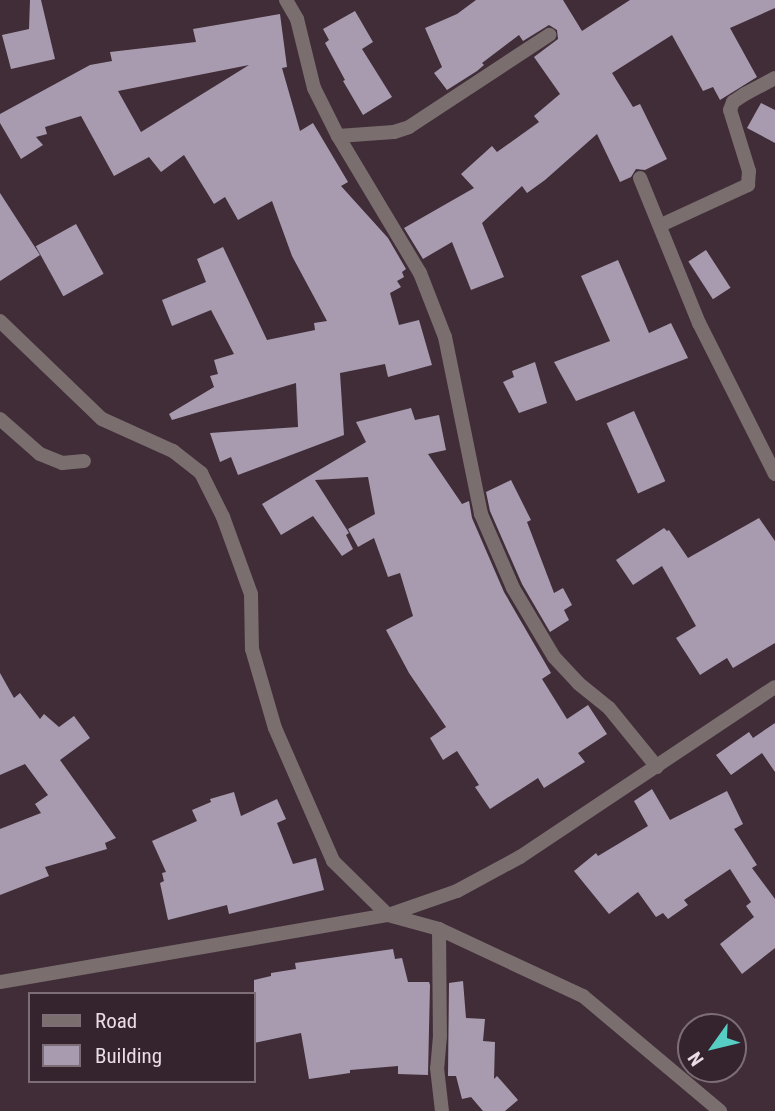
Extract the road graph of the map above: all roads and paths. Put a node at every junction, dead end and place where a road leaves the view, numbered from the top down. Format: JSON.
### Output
{"nodes":[{"id":1,"x":286,"y":0,"type":"edge"},
{"id":2,"x":549,"y":35,"type":"dead end"},
{"id":3,"x":775,"y":78,"type":"edge"},
{"id":4,"x":338,"y":136,"type":"junction"},
{"id":5,"x":640,"y":178,"type":"dead end"},
{"id":6,"x":661,"y":225,"type":"junction"},
{"id":7,"x":0,"y":321,"type":"edge"},
{"id":8,"x":0,"y":419,"type":"edge"},
{"id":9,"x":84,"y":461,"type":"dead end"},
{"id":10,"x":775,"y":474,"type":"edge"},
{"id":11,"x":775,"y":687,"type":"edge"},
{"id":12,"x":657,"y":767,"type":"junction"},
{"id":13,"x":388,"y":915,"type":"junction"},
{"id":14,"x":439,"y":929,"type":"junction"},
{"id":15,"x":0,"y":982,"type":"edge"},
{"id":16,"x":442,"y":1111,"type":"edge"},
{"id":17,"x":720,"y":1111,"type":"edge"}],
"edges":[{"from":1,"to":4,"type":"street"},
{"from":2,"to":4,"type":"street"},
{"from":3,"to":6,"type":"street"},
{"from":4,"to":12,"type":"street"},
{"from":5,"to":6,"type":"street"},
{"from":6,"to":10,"type":"street"},
{"from":7,"to":13,"type":"street"},
{"from":8,"to":9,"type":"street"},
{"from":11,"to":12,"type":"street"},
{"from":12,"to":13,"type":"street"},
{"from":13,"to":14,"type":"street"},
{"from":13,"to":15,"type":"street"},
{"from":14,"to":16,"type":"street"},
{"from":14,"to":17,"type":"street"}]}
